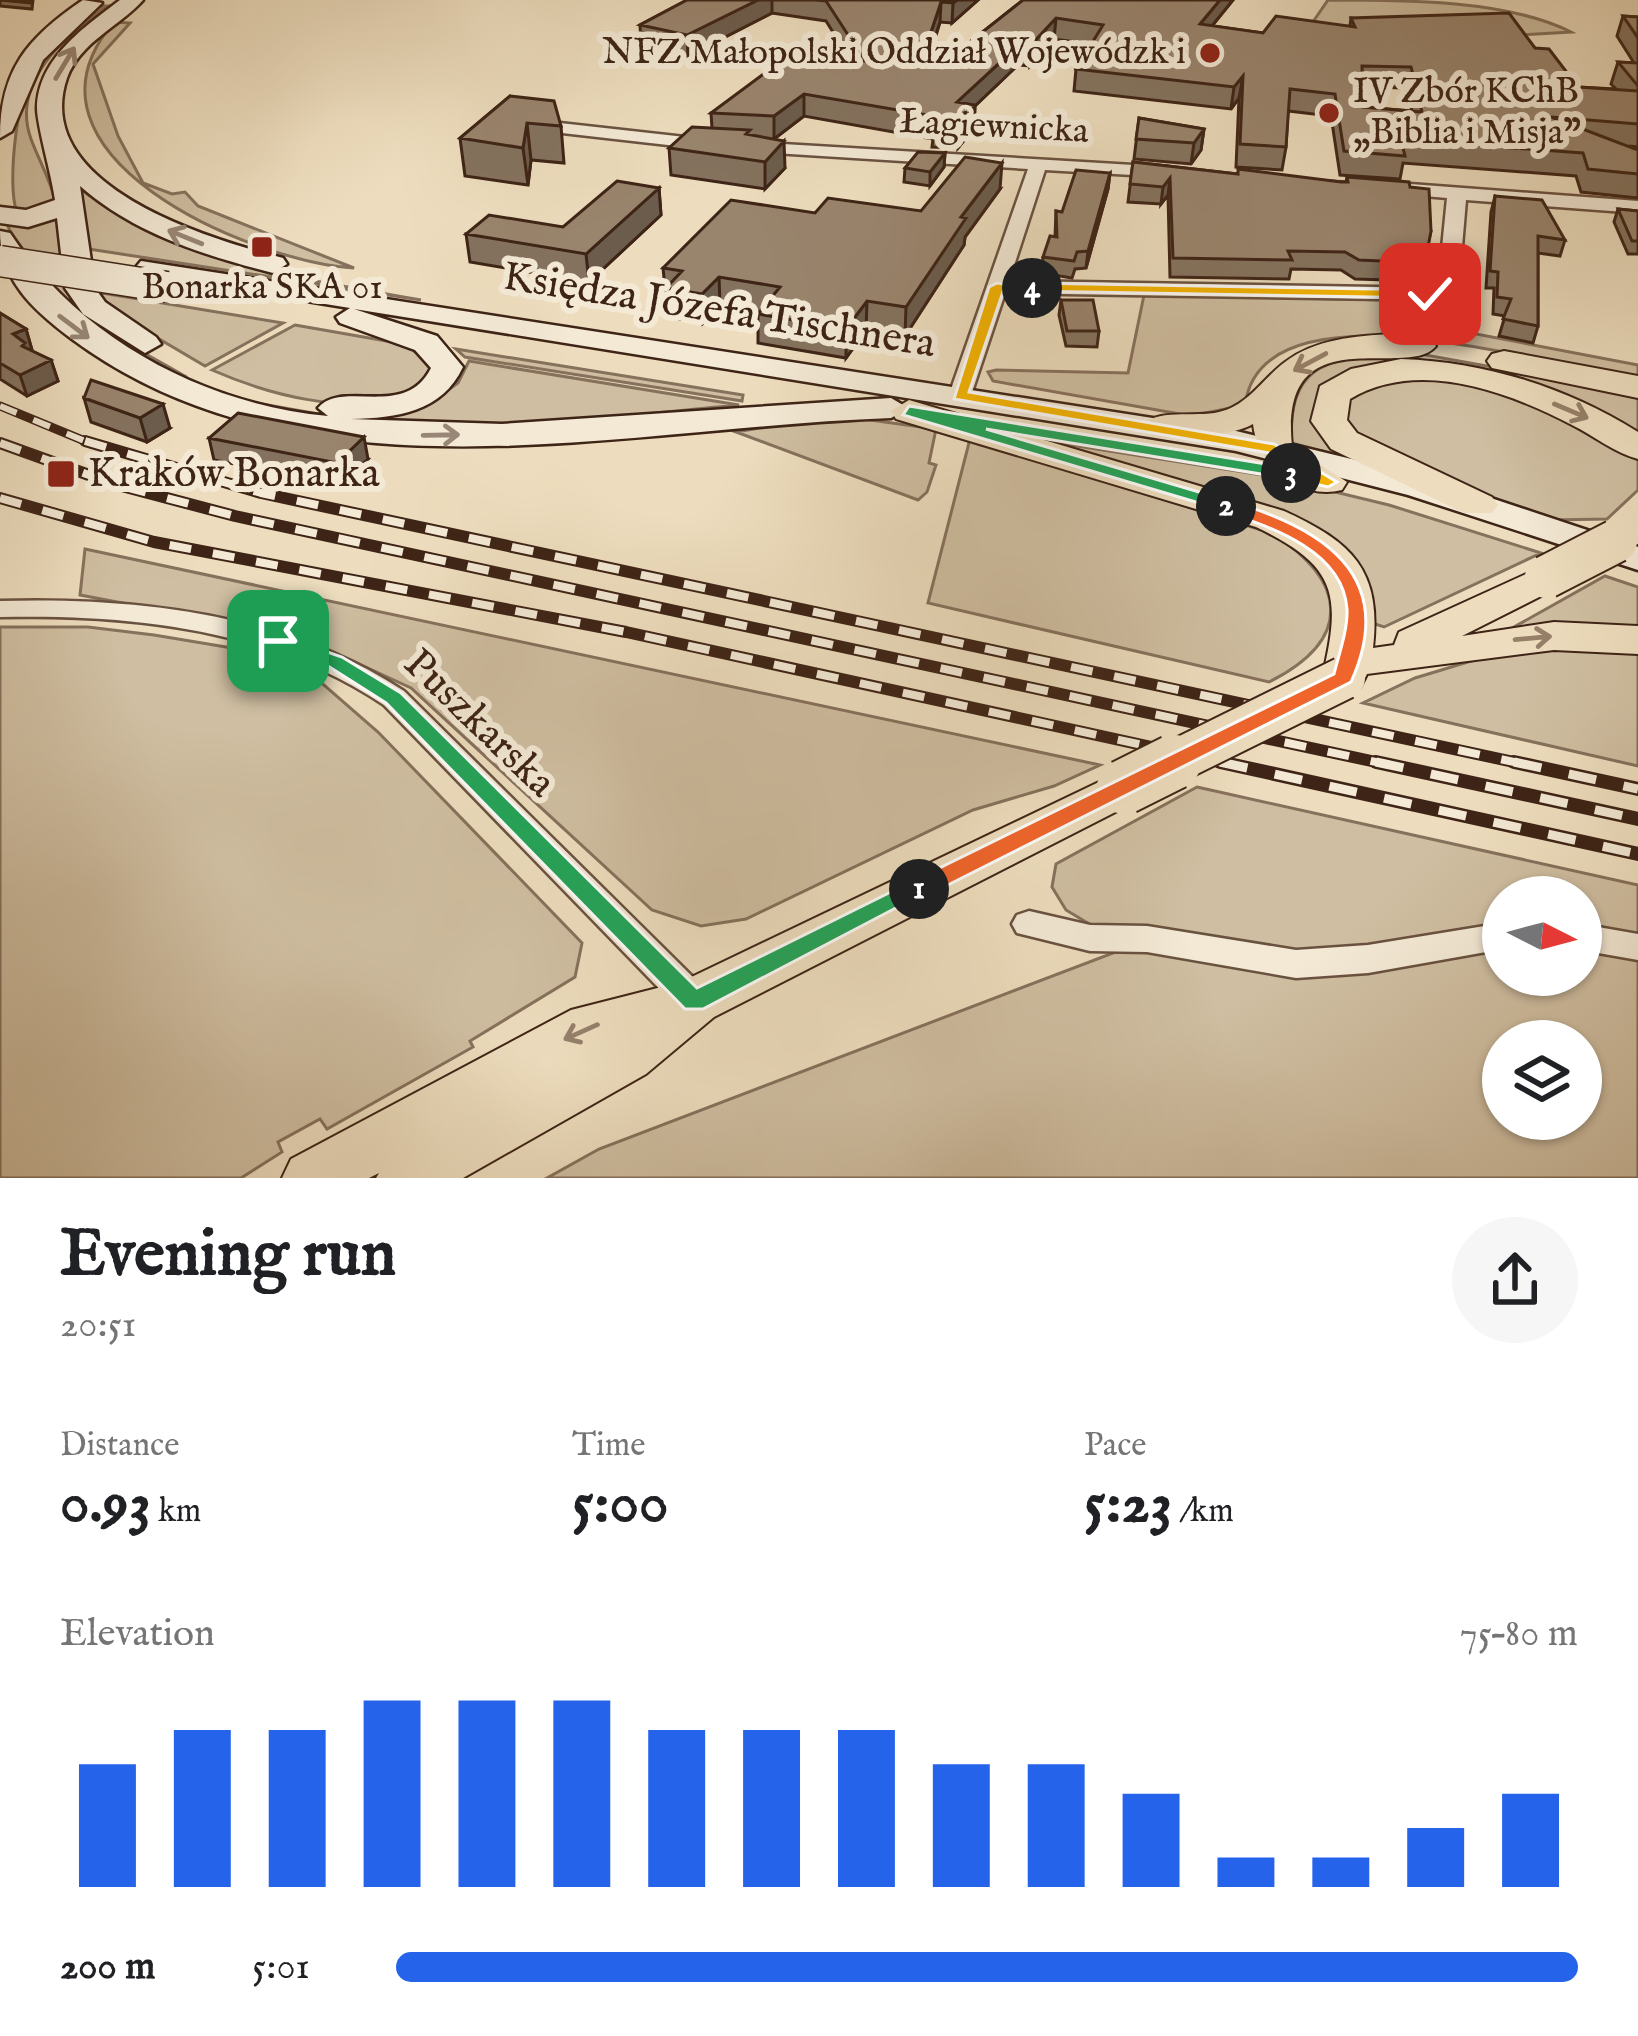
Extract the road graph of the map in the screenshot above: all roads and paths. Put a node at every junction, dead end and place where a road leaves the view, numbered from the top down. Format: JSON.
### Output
{"nodes":[{"id":1,"x":134,"y":0,"type":"edge"},
{"id":2,"x":92,"y":3,"type":"edge"},
{"id":3,"x":0,"y":60,"type":"edge"},
{"id":4,"x":514,"y":123,"type":"edge"},
{"id":5,"x":0,"y":131,"type":"edge"},
{"id":6,"x":62,"y":152,"type":"junction"},
{"id":7,"x":1039,"y":162,"type":"junction"},
{"id":8,"x":1193,"y":174,"type":"edge"},
{"id":9,"x":1383,"y":188,"type":"edge"},
{"id":10,"x":1457,"y":194,"type":"junction"},
{"id":11,"x":67,"y":205,"type":"junction"},
{"id":12,"x":1638,"y":207,"type":"edge"},
{"id":13,"x":0,"y":215,"type":"edge"},
{"id":14,"x":0,"y":242,"type":"edge"},
{"id":15,"x":0,"y":261,"type":"edge"},
{"id":16,"x":159,"y":277,"type":"junction"},
{"id":17,"x":997,"y":287,"type":"junction"},
{"id":18,"x":346,"y":316,"type":"junction"},
{"id":19,"x":594,"y":337,"type":"junction"},
{"id":20,"x":1638,"y":388,"type":"edge"},
{"id":21,"x":1277,"y":394,"type":"junction"},
{"id":22,"x":960,"y":395,"type":"junction"},
{"id":23,"x":900,"y":410,"type":"junction"},
{"id":24,"x":1158,"y":428,"type":"junction"},
{"id":25,"x":1638,"y":448,"type":"edge"},
{"id":26,"x":1274,"y":449,"type":"junction"},
{"id":27,"x":1328,"y":482,"type":"junction"},
{"id":28,"x":1478,"y":505,"type":"junction"},
{"id":29,"x":1624,"y":554,"type":"edge"},
{"id":30,"x":0,"y":609,"type":"edge"},
{"id":31,"x":1638,"y":640,"type":"edge"},
{"id":32,"x":1359,"y":670,"type":"junction"},
{"id":33,"x":1029,"y":924,"type":"dead end"},
{"id":34,"x":1482,"y":940,"type":"edge"},
{"id":35,"x":1602,"y":941,"type":"edge"},
{"id":36,"x":1638,"y":947,"type":"edge"},
{"id":37,"x":694,"y":1001,"type":"junction"},
{"id":38,"x":313,"y":1178,"type":"edge"},
{"id":39,"x":407,"y":1178,"type":"edge"}],
"edges":[{"from":6,"to":1,"type":"main road","one_way":true},
{"from":2,"to":3,"type":"main road"},
{"from":2,"to":5,"type":"main road"},
{"from":4,"to":7,"type":"street","name":"Łagiewnicka"},
{"from":6,"to":11,"type":"main road"},
{"from":19,"to":6,"type":"main road","one_way":true},
{"from":7,"to":8,"type":"street","name":"Łagiewnicka"},
{"from":7,"to":17,"type":"street"},
{"from":9,"to":10,"type":"street"},
{"from":10,"to":12,"type":"street"},
{"from":10,"to":17,"type":"street"},
{"from":11,"to":13,"type":"main road"},
{"from":11,"to":18,"type":"main road"},
{"from":14,"to":16,"type":"main road"},
{"from":14,"to":23,"type":"main road","one_way":true},
{"from":15,"to":16,"type":"main road","bridge":true},
{"from":16,"to":18,"type":"main road","name":"Księdza Józefa Tischnera"},
{"from":16,"to":19,"type":"main road","name":"Księdza Józefa Tischnera"},
{"from":17,"to":22,"type":"street"},
{"from":18,"to":23,"type":"main road","name":"Księdza Józefa Tischnera"},
{"from":19,"to":22,"type":"main road","name":"Księdza Józefa Tischnera"},
{"from":20,"to":21,"type":"main road","one_way":true},
{"from":21,"to":24,"type":"main road"},
{"from":21,"to":26,"type":"main road"},
{"from":22,"to":24,"type":"main road","name":"Księdza Józefa Tischnera"},
{"from":23,"to":27,"type":"main road","name":"Księdza Józefa Tischnera"},
{"from":23,"to":32,"type":"main road"},
{"from":24,"to":26,"type":"main road","name":"Księdza Józefa Tischnera"},
{"from":28,"to":25,"type":"main road","one_way":true},
{"from":26,"to":27,"type":"main road"},
{"from":26,"to":28,"type":"main road","name":"Księdza Józefa Tischnera"},
{"from":27,"to":29,"type":"main road","name":"Księdza Józefa Tischnera"},
{"from":28,"to":29,"type":"main road","name":"Księdza Józefa Tischnera"},
{"from":29,"to":32,"type":"main road","bridge":true},
{"from":30,"to":37,"type":"street","name":"Puszkarska"},
{"from":32,"to":31,"type":"main road","one_way":true},
{"from":32,"to":37,"type":"main road","bridge":true},
{"from":33,"to":34,"type":"street"},
{"from":35,"to":36,"type":"street"},
{"from":37,"to":38,"type":"main road","one_way":true},
{"from":37,"to":39,"type":"main road"}]}
